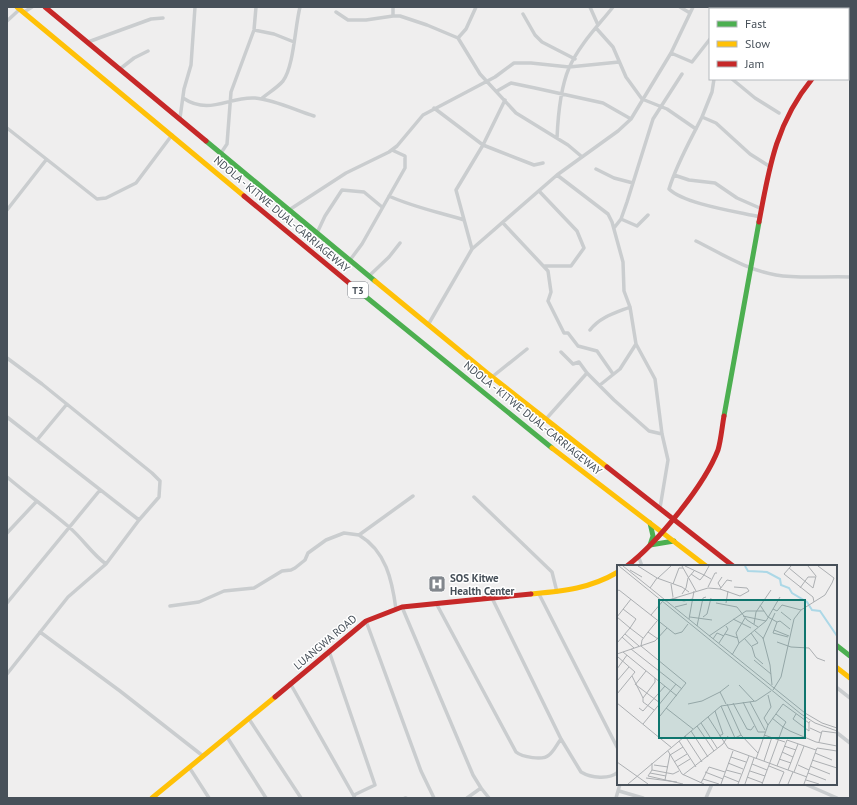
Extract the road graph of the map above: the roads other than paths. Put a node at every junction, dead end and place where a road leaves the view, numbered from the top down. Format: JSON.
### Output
{"nodes":[{"id":1,"x":32,"y":7,"type":"edge"},
{"id":2,"x":45,"y":7,"type":"edge"},
{"id":3,"x":195,"y":7,"type":"edge"},
{"id":4,"x":256,"y":7,"type":"edge"},
{"id":5,"x":300,"y":7,"type":"edge"},
{"id":6,"x":393,"y":7,"type":"edge"},
{"id":7,"x":476,"y":7,"type":"edge"},
{"id":8,"x":590,"y":7,"type":"edge"},
{"id":9,"x":613,"y":7,"type":"edge"},
{"id":10,"x":680,"y":7,"type":"edge"},
{"id":11,"x":693,"y":7,"type":"edge"},
{"id":12,"x":20,"y":10,"type":"edge"},
{"id":13,"x":336,"y":12,"type":"dead end"},
{"id":14,"x":690,"y":13,"type":"junction"},
{"id":15,"x":523,"y":14,"type":"dead end"},
{"id":16,"x":393,"y":16,"type":"junction"},
{"id":17,"x":163,"y":18,"type":"dead end"},
{"id":18,"x":7,"y":21,"type":"edge"},
{"id":19,"x":597,"y":27,"type":"junction"},
{"id":20,"x":254,"y":30,"type":"junction"},
{"id":21,"x":458,"y":38,"type":"junction"},
{"id":22,"x":709,"y":40,"type":"edge"},
{"id":23,"x":88,"y":42,"type":"junction"},
{"id":24,"x":294,"y":42,"type":"junction"},
{"id":25,"x":148,"y":51,"type":"dead end"},
{"id":26,"x":671,"y":53,"type":"junction"},
{"id":27,"x":574,"y":59,"type":"junction"},
{"id":28,"x":619,"y":62,"type":"junction"},
{"id":29,"x":569,"y":67,"type":"junction"},
{"id":30,"x":119,"y":70,"type":"junction"},
{"id":31,"x":682,"y":74,"type":"dead end"},
{"id":32,"x":714,"y":80,"type":"edge"},
{"id":33,"x":733,"y":80,"type":"edge"},
{"id":34,"x":811,"y":80,"type":"edge"},
{"id":35,"x":486,"y":81,"type":"junction"},
{"id":36,"x":497,"y":91,"type":"junction"},
{"id":37,"x":562,"y":95,"type":"junction"},
{"id":38,"x":183,"y":98,"type":"junction"},
{"id":39,"x":261,"y":98,"type":"junction"},
{"id":40,"x":642,"y":99,"type":"junction"},
{"id":41,"x":505,"y":100,"type":"junction"},
{"id":42,"x":230,"y":102,"type":"junction"},
{"id":43,"x":661,"y":107,"type":"junction"},
{"id":44,"x":434,"y":108,"type":"junction"},
{"id":45,"x":779,"y":114,"type":"dead end"},
{"id":46,"x":314,"y":116,"type":"dead end"},
{"id":47,"x":702,"y":117,"type":"junction"},
{"id":48,"x":180,"y":119,"type":"junction"},
{"id":49,"x":631,"y":119,"type":"junction"},
{"id":50,"x":7,"y":128,"type":"edge"},
{"id":51,"x":696,"y":129,"type":"junction"},
{"id":52,"x":172,"y":136,"type":"junction"},
{"id":53,"x":557,"y":138,"type":"junction"},
{"id":54,"x":483,"y":145,"type":"junction"},
{"id":55,"x":392,"y":150,"type":"junction"},
{"id":56,"x":221,"y":153,"type":"junction"},
{"id":57,"x":581,"y":156,"type":"junction"},
{"id":58,"x":46,"y":160,"type":"junction"},
{"id":59,"x":543,"y":163,"type":"dead end"},
{"id":60,"x":769,"y":166,"type":"junction"},
{"id":61,"x":596,"y":169,"type":"dead end"},
{"id":62,"x":557,"y":175,"type":"junction"},
{"id":63,"x":674,"y":176,"type":"junction"},
{"id":64,"x":633,"y":183,"type":"junction"},
{"id":65,"x":539,"y":190,"type":"junction"},
{"id":66,"x":389,"y":196,"type":"junction"},
{"id":67,"x":382,"y":208,"type":"junction"},
{"id":68,"x":762,"y":209,"type":"junction"},
{"id":69,"x":7,"y":210,"type":"edge"},
{"id":70,"x":288,"y":210,"type":"junction"},
{"id":71,"x":648,"y":215,"type":"dead end"},
{"id":72,"x":760,"y":217,"type":"junction"},
{"id":73,"x":621,"y":219,"type":"junction"},
{"id":74,"x":464,"y":220,"type":"junction"},
{"id":75,"x":503,"y":223,"type":"junction"},
{"id":76,"x":614,"y":228,"type":"junction"},
{"id":77,"x":317,"y":233,"type":"junction"},
{"id":78,"x":696,"y":241,"type":"dead end"},
{"id":79,"x":400,"y":243,"type":"dead end"},
{"id":80,"x":472,"y":249,"type":"junction"},
{"id":81,"x":350,"y":260,"type":"junction"},
{"id":82,"x":545,"y":266,"type":"junction"},
{"id":83,"x":750,"y":268,"type":"junction"},
{"id":84,"x":369,"y":276,"type":"junction"},
{"id":85,"x":850,"y":277,"type":"edge"},
{"id":86,"x":630,"y":307,"type":"junction"},
{"id":87,"x":428,"y":325,"type":"junction"},
{"id":88,"x":590,"y":330,"type":"dead end"},
{"id":89,"x":636,"y":344,"type":"junction"},
{"id":90,"x":528,"y":349,"type":"dead end"},
{"id":91,"x":561,"y":352,"type":"dead end"},
{"id":92,"x":7,"y":358,"type":"edge"},
{"id":93,"x":587,"y":374,"type":"junction"},
{"id":94,"x":613,"y":374,"type":"junction"},
{"id":95,"x":492,"y":377,"type":"junction"},
{"id":96,"x":600,"y":385,"type":"junction"},
{"id":97,"x":67,"y":404,"type":"junction"},
{"id":98,"x":7,"y":417,"type":"edge"},
{"id":99,"x":545,"y":420,"type":"junction"},
{"id":100,"x":662,"y":434,"type":"junction"},
{"id":101,"x":37,"y":440,"type":"junction"},
{"id":102,"x":7,"y":477,"type":"edge"},
{"id":103,"x":100,"y":490,"type":"junction"},
{"id":104,"x":413,"y":496,"type":"dead end"},
{"id":105,"x":474,"y":497,"type":"dead end"},
{"id":106,"x":36,"y":502,"type":"junction"},
{"id":107,"x":660,"y":508,"type":"junction"},
{"id":108,"x":674,"y":518,"type":"junction"},
{"id":109,"x":138,"y":520,"type":"junction"},
{"id":110,"x":649,"y":523,"type":"junction"},
{"id":111,"x":69,"y":527,"type":"junction"},
{"id":112,"x":662,"y":531,"type":"junction"},
{"id":113,"x":7,"y":533,"type":"edge"},
{"id":114,"x":359,"y":535,"type":"junction"},
{"id":115,"x":674,"y":541,"type":"junction"},
{"id":116,"x":650,"y":545,"type":"junction"},
{"id":117,"x":639,"y":558,"type":"junction"},
{"id":118,"x":106,"y":564,"type":"junction"},
{"id":119,"x":628,"y":565,"type":"edge"},
{"id":120,"x":642,"y":565,"type":"edge"},
{"id":121,"x":705,"y":565,"type":"edge"},
{"id":122,"x":732,"y":565,"type":"edge"},
{"id":123,"x":617,"y":573,"type":"edge"},
{"id":124,"x":557,"y":592,"type":"junction"},
{"id":125,"x":539,"y":594,"type":"junction"},
{"id":126,"x":7,"y":596,"type":"edge"},
{"id":127,"x":492,"y":598,"type":"junction"},
{"id":128,"x":10,"y":600,"type":"junction"},
{"id":129,"x":7,"y":603,"type":"edge"},
{"id":130,"x":436,"y":603,"type":"junction"},
{"id":131,"x":170,"y":606,"type":"dead end"},
{"id":132,"x":402,"y":607,"type":"junction"},
{"id":133,"x":396,"y":609,"type":"junction"},
{"id":134,"x":366,"y":621,"type":"junction"},
{"id":135,"x":40,"y":632,"type":"junction"},
{"id":136,"x":837,"y":646,"type":"edge"},
{"id":137,"x":329,"y":651,"type":"junction"},
{"id":138,"x":850,"y":656,"type":"edge"},
{"id":139,"x":837,"y":668,"type":"edge"},
{"id":140,"x":7,"y":674,"type":"edge"},
{"id":141,"x":850,"y":678,"type":"edge"},
{"id":142,"x":290,"y":683,"type":"junction"},
{"id":143,"x":837,"y":689,"type":"edge"},
{"id":144,"x":850,"y":698,"type":"edge"},
{"id":145,"x":249,"y":719,"type":"junction"},
{"id":146,"x":837,"y":733,"type":"edge"},
{"id":147,"x":227,"y":737,"type":"junction"},
{"id":148,"x":561,"y":739,"type":"junction"},
{"id":149,"x":850,"y":743,"type":"edge"},
{"id":150,"x":617,"y":747,"type":"edge"},
{"id":151,"x":203,"y":756,"type":"junction"},
{"id":152,"x":189,"y":767,"type":"junction"},
{"id":153,"x":617,"y":773,"type":"edge"},
{"id":154,"x":620,"y":785,"type":"edge"},
{"id":155,"x":712,"y":785,"type":"edge"},
{"id":156,"x":807,"y":785,"type":"edge"},
{"id":157,"x":481,"y":788,"type":"junction"},
{"id":158,"x":618,"y":791,"type":"junction"},
{"id":159,"x":154,"y":797,"type":"edge"},
{"id":160,"x":355,"y":797,"type":"edge"},
{"id":161,"x":209,"y":798,"type":"edge"},
{"id":162,"x":266,"y":798,"type":"edge"},
{"id":163,"x":301,"y":798,"type":"edge"},
{"id":164,"x":434,"y":798,"type":"edge"},
{"id":165,"x":466,"y":798,"type":"edge"},
{"id":166,"x":489,"y":798,"type":"edge"},
{"id":167,"x":616,"y":798,"type":"edge"},
{"id":168,"x":644,"y":798,"type":"edge"},
{"id":169,"x":706,"y":798,"type":"edge"},
{"id":170,"x":837,"y":798,"type":"edge"}],
"edges":[{"from":1,"to":12,"type":"street"},
{"from":2,"to":23,"type":"main road","name":"NDOLA - KITWE DUAL-CARRIAGEWAY","number":"T3"},
{"from":3,"to":38,"type":"street"},
{"from":4,"to":20,"type":"street"},
{"from":5,"to":24,"type":"street"},
{"from":6,"to":16,"type":"street"},
{"from":7,"to":21,"type":"street"},
{"from":8,"to":19,"type":"street"},
{"from":9,"to":19,"type":"street"},
{"from":10,"to":14,"type":"street"},
{"from":11,"to":14,"type":"street"},
{"from":12,"to":18,"type":"street"},
{"from":12,"to":52,"type":"main road","name":"NDOLA - KITWE DUAL-CARRIAGEWAY","number":"T3"},
{"from":13,"to":16,"type":"street"},
{"from":14,"to":26,"type":"street"},
{"from":15,"to":27,"type":"street"},
{"from":16,"to":21,"type":"street"},
{"from":17,"to":23,"type":"street"},
{"from":19,"to":27,"type":"street"},
{"from":19,"to":28,"type":"street"},
{"from":20,"to":24,"type":"street"},
{"from":20,"to":42,"type":"street"},
{"from":21,"to":35,"type":"street"},
{"from":22,"to":26,"type":"street"},
{"from":23,"to":30,"type":"main road","name":"NDOLA - KITWE DUAL-CARRIAGEWAY","number":"T3"},
{"from":24,"to":39,"type":"street"},
{"from":25,"to":30,"type":"street"},
{"from":26,"to":40,"type":"street"},
{"from":27,"to":29,"type":"street"},
{"from":28,"to":29,"type":"street"},
{"from":28,"to":40,"type":"street"},
{"from":29,"to":35,"type":"street"},
{"from":29,"to":37,"type":"street"},
{"from":30,"to":48,"type":"main road","name":"NDOLA - KITWE DUAL-CARRIAGEWAY","number":"T3"},
{"from":31,"to":43,"type":"street"},
{"from":32,"to":47,"type":"street"},
{"from":33,"to":45,"type":"street"},
{"from":34,"to":60,"type":"main road"},
{"from":35,"to":36,"type":"street"},
{"from":35,"to":44,"type":"street"},
{"from":36,"to":37,"type":"street"},
{"from":36,"to":41,"type":"street"},
{"from":37,"to":49,"type":"street"},
{"from":37,"to":53,"type":"street"},
{"from":38,"to":42,"type":"street"},
{"from":38,"to":48,"type":"street"},
{"from":39,"to":42,"type":"street"},
{"from":39,"to":46,"type":"street"},
{"from":40,"to":43,"type":"street"},
{"from":40,"to":49,"type":"street"},
{"from":41,"to":53,"type":"street"},
{"from":41,"to":54,"type":"street"},
{"from":42,"to":56,"type":"street"},
{"from":43,"to":51,"type":"street"},
{"from":43,"to":64,"type":"street"},
{"from":44,"to":54,"type":"street"},
{"from":44,"to":55,"type":"street"},
{"from":47,"to":51,"type":"street"},
{"from":47,"to":60,"type":"street"},
{"from":48,"to":56,"type":"main road","name":"NDOLA - KITWE DUAL-CARRIAGEWAY","number":"T3"},
{"from":49,"to":57,"type":"street"},
{"from":50,"to":58,"type":"street"},
{"from":51,"to":63,"type":"street"},
{"from":52,"to":58,"type":"street"},
{"from":52,"to":110,"type":"main road","name":"NDOLA - KITWE DUAL-CARRIAGEWAY","number":"T3"},
{"from":53,"to":57,"type":"street"},
{"from":54,"to":59,"type":"street"},
{"from":54,"to":74,"type":"street"},
{"from":55,"to":66,"type":"street"},
{"from":55,"to":70,"type":"street"},
{"from":56,"to":70,"type":"main road","name":"NDOLA - KITWE DUAL-CARRIAGEWAY","number":"T3"},
{"from":57,"to":62,"type":"street"},
{"from":58,"to":69,"type":"street"},
{"from":60,"to":68,"type":"main road"},
{"from":61,"to":64,"type":"street"},
{"from":62,"to":65,"type":"street"},
{"from":62,"to":76,"type":"street"},
{"from":63,"to":68,"type":"street"},
{"from":63,"to":72,"type":"street"},
{"from":64,"to":73,"type":"street"},
{"from":65,"to":75,"type":"street"},
{"from":65,"to":82,"type":"street"},
{"from":66,"to":67,"type":"street"},
{"from":66,"to":74,"type":"street"},
{"from":67,"to":77,"type":"street"},
{"from":67,"to":81,"type":"street"},
{"from":68,"to":72,"type":"main road"},
{"from":70,"to":77,"type":"main road","name":"NDOLA - KITWE DUAL-CARRIAGEWAY","number":"T3"},
{"from":71,"to":73,"type":"street"},
{"from":72,"to":83,"type":"main road"},
{"from":73,"to":76,"type":"street"},
{"from":74,"to":80,"type":"street"},
{"from":75,"to":80,"type":"street"},
{"from":75,"to":82,"type":"street"},
{"from":76,"to":86,"type":"street"},
{"from":77,"to":81,"type":"main road","name":"NDOLA - KITWE DUAL-CARRIAGEWAY","number":"T3"},
{"from":78,"to":83,"type":"street"},
{"from":79,"to":84,"type":"street"},
{"from":80,"to":87,"type":"street"},
{"from":81,"to":84,"type":"main road","name":"NDOLA - KITWE DUAL-CARRIAGEWAY","number":"T3"},
{"from":82,"to":94,"type":"street"},
{"from":83,"to":85,"type":"street"},
{"from":83,"to":108,"type":"main road"},
{"from":84,"to":87,"type":"main road","name":"NDOLA - KITWE DUAL-CARRIAGEWAY","number":"T3"},
{"from":86,"to":88,"type":"street"},
{"from":86,"to":89,"type":"street"},
{"from":87,"to":95,"type":"main road","name":"NDOLA - KITWE DUAL-CARRIAGEWAY","number":"T3"},
{"from":89,"to":94,"type":"street"},
{"from":89,"to":100,"type":"street"},
{"from":90,"to":95,"type":"street"},
{"from":91,"to":93,"type":"street"},
{"from":92,"to":97,"type":"street"},
{"from":93,"to":96,"type":"street"},
{"from":93,"to":99,"type":"street"},
{"from":94,"to":96,"type":"street"},
{"from":95,"to":99,"type":"main road","name":"NDOLA - KITWE DUAL-CARRIAGEWAY","number":"T3"},
{"from":96,"to":100,"type":"street"},
{"from":97,"to":101,"type":"street"},
{"from":97,"to":109,"type":"street"},
{"from":98,"to":101,"type":"street"},
{"from":99,"to":107,"type":"main road","name":"NDOLA - KITWE DUAL-CARRIAGEWAY","number":"T3"},
{"from":100,"to":107,"type":"street"},
{"from":101,"to":103,"type":"street"},
{"from":102,"to":106,"type":"street"},
{"from":103,"to":109,"type":"street"},
{"from":103,"to":111,"type":"street"},
{"from":104,"to":114,"type":"street"},
{"from":105,"to":124,"type":"street"},
{"from":106,"to":111,"type":"street"},
{"from":106,"to":113,"type":"street"},
{"from":107,"to":108,"type":"main road","name":"NDOLA - KITWE DUAL-CARRIAGEWAY","number":"T3"},
{"from":108,"to":112,"type":"main road"},
{"from":108,"to":122,"type":"main road","name":"NDOLA - KITWE DUAL-CARRIAGEWAY","number":"T3"},
{"from":109,"to":118,"type":"street"},
{"from":110,"to":112,"type":"main road","name":"NDOLA - KITWE DUAL-CARRIAGEWAY","number":"T3"},
{"from":110,"to":116,"type":"main road"},
{"from":111,"to":118,"type":"street"},
{"from":111,"to":128,"type":"street"},
{"from":112,"to":115,"type":"main road","name":"NDOLA - KITWE DUAL-CARRIAGEWAY","number":"T3"},
{"from":112,"to":116,"type":"main road"},
{"from":114,"to":131,"type":"street"},
{"from":114,"to":133,"type":"street"},
{"from":115,"to":116,"type":"main road"},
{"from":115,"to":121,"type":"main road","name":"NDOLA - KITWE DUAL-CARRIAGEWAY","number":"T3"},
{"from":116,"to":117,"type":"main road"},
{"from":117,"to":119,"type":"main road"},
{"from":117,"to":120,"type":"street"},
{"from":118,"to":135,"type":"street"},
{"from":123,"to":124,"type":"main road","name":"LUANGWA ROAD"},
{"from":124,"to":125,"type":"main road","name":"LUANGWA ROAD"},
{"from":125,"to":127,"type":"main road","name":"LUANGWA ROAD"},
{"from":125,"to":150,"type":"street"},
{"from":126,"to":128,"type":"street"},
{"from":127,"to":130,"type":"main road","name":"LUANGWA ROAD"},
{"from":127,"to":148,"type":"street"},
{"from":128,"to":129,"type":"street"},
{"from":130,"to":132,"type":"main road","name":"LUANGWA ROAD"},
{"from":130,"to":148,"type":"street"},
{"from":132,"to":133,"type":"main road","name":"LUANGWA ROAD"},
{"from":132,"to":157,"type":"street"},
{"from":133,"to":134,"type":"main road","name":"LUANGWA ROAD"},
{"from":134,"to":137,"type":"main road","name":"LUANGWA ROAD"},
{"from":134,"to":164,"type":"street"},
{"from":135,"to":140,"type":"street"},
{"from":135,"to":151,"type":"street"},
{"from":136,"to":138,"type":"main road"},
{"from":137,"to":142,"type":"main road","name":"LUANGWA ROAD"},
{"from":137,"to":160,"type":"street"},
{"from":139,"to":141,"type":"main road"},
{"from":142,"to":145,"type":"main road","name":"LUANGWA ROAD"},
{"from":142,"to":160,"type":"street"},
{"from":143,"to":144,"type":"street"},
{"from":145,"to":147,"type":"main road","name":"LUANGWA ROAD"},
{"from":145,"to":163,"type":"street"},
{"from":146,"to":149,"type":"street"},
{"from":147,"to":151,"type":"main road","name":"LUANGWA ROAD"},
{"from":147,"to":162,"type":"street"},
{"from":148,"to":153,"type":"street"},
{"from":151,"to":152,"type":"main road","name":"LUANGWA ROAD"},
{"from":152,"to":159,"type":"main road","name":"LUANGWA ROAD"},
{"from":152,"to":161,"type":"street"},
{"from":154,"to":158,"type":"street"},
{"from":155,"to":169,"type":"street"},
{"from":156,"to":170,"type":"street"},
{"from":157,"to":165,"type":"street"},
{"from":157,"to":166,"type":"street"},
{"from":158,"to":167,"type":"street"},
{"from":158,"to":168,"type":"street"}]}
